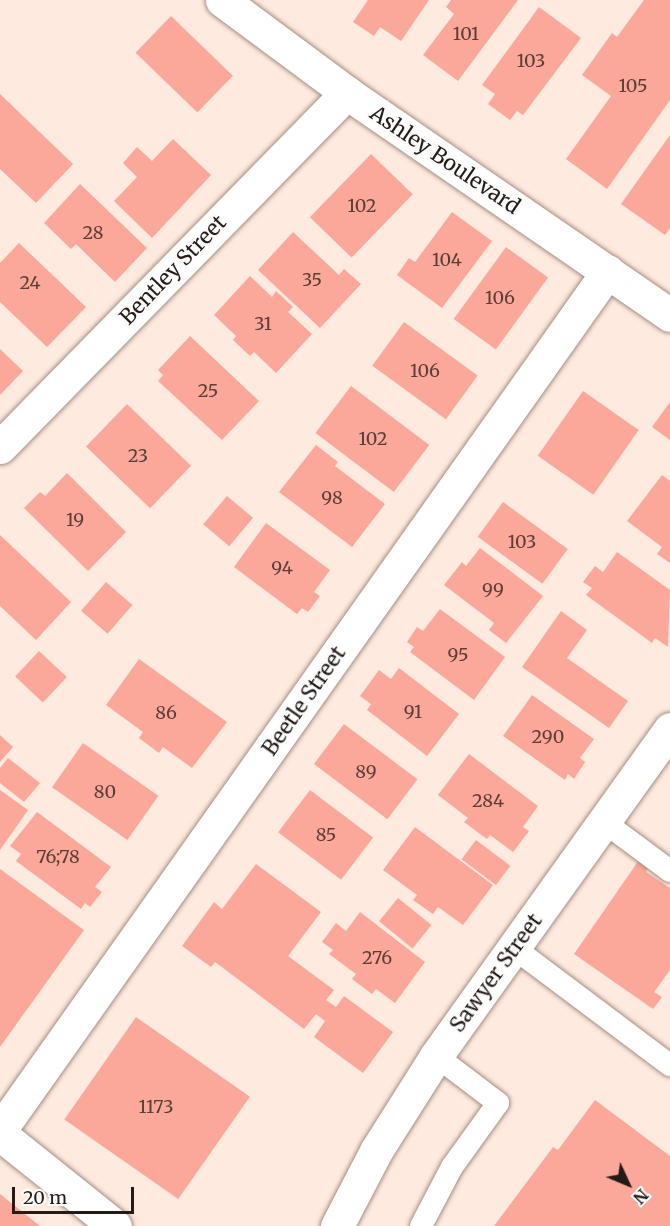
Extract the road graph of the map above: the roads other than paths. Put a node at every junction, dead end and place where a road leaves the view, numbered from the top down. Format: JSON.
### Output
{"nodes":[{"id":1,"x":222,"y":0,"type":"edge"},
{"id":2,"x":346,"y":93,"type":"junction"},
{"id":3,"x":608,"y":271,"type":"junction"},
{"id":4,"x":670,"y":315,"type":"edge"},
{"id":5,"x":0,"y":447,"type":"edge"},
{"id":6,"x":665,"y":747,"type":"edge"},
{"id":7,"x":604,"y":822,"type":"junction"},
{"id":8,"x":670,"y":871,"type":"edge"},
{"id":9,"x":514,"y":948,"type":"junction"},
{"id":10,"x":436,"y":1056,"type":"junction"},
{"id":11,"x":670,"y":1065,"type":"edge"},
{"id":12,"x":0,"y":1132,"type":"edge"},
{"id":13,"x":115,"y":1226,"type":"edge"},
{"id":14,"x":337,"y":1226,"type":"edge"},
{"id":15,"x":421,"y":1226,"type":"edge"}],
"edges":[{"from":1,"to":2,"type":"street","name":"Ashley Boulevard"},
{"from":2,"to":3,"type":"street","name":"Ashley Boulevard"},
{"from":2,"to":5,"type":"street","name":"Bentley Street"},
{"from":3,"to":4,"type":"street","name":"Ashley Boulevard"},
{"from":3,"to":12,"type":"street","name":"Beetle Street"},
{"from":6,"to":7,"type":"street","name":"Sawyer Street"},
{"from":7,"to":8,"type":"lane"},
{"from":7,"to":9,"type":"street","name":"Sawyer Street"},
{"from":9,"to":10,"type":"street","name":"Sawyer Street"},
{"from":9,"to":11,"type":"lane"},
{"from":10,"to":14,"type":"street","name":"Sawyer Street"},
{"from":10,"to":15,"type":"lane"},
{"from":12,"to":13,"type":"street"}]}
